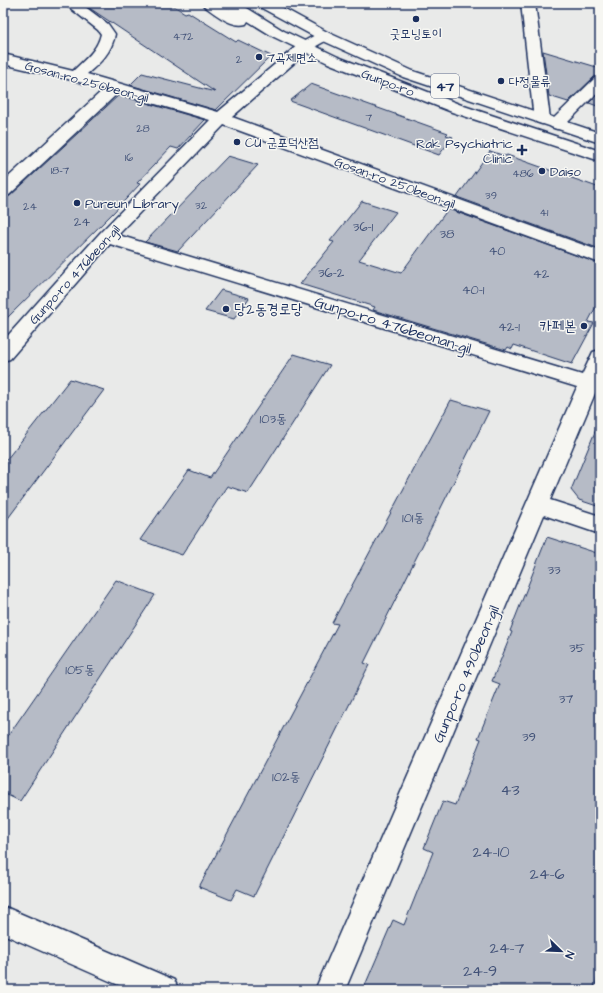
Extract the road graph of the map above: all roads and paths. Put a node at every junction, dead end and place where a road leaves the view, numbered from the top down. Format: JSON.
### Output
{"nodes":[{"id":1,"x":71,"y":3,"type":"edge"},
{"id":2,"x":209,"y":3,"type":"edge"},
{"id":3,"x":229,"y":3,"type":"edge"},
{"id":4,"x":263,"y":3,"type":"edge"},
{"id":5,"x":276,"y":3,"type":"edge"},
{"id":6,"x":528,"y":3,"type":"edge"},
{"id":7,"x":295,"y":21,"type":"junction"},
{"id":8,"x":279,"y":34,"type":"junction"},
{"id":9,"x":324,"y":36,"type":"junction"},
{"id":10,"x":304,"y":47,"type":"junction"},
{"id":11,"x":3,"y":59,"type":"edge"},
{"id":12,"x":76,"y":76,"type":"junction"},
{"id":13,"x":600,"y":81,"type":"edge"},
{"id":14,"x":115,"y":87,"type":"junction"},
{"id":15,"x":221,"y":118,"type":"junction"},
{"id":16,"x":542,"y":120,"type":"junction"},
{"id":17,"x":557,"y":124,"type":"junction"},
{"id":18,"x":600,"y":138,"type":"edge"},
{"id":19,"x":600,"y":156,"type":"edge"},
{"id":20,"x":3,"y":191,"type":"edge"},
{"id":21,"x":106,"y":237,"type":"junction"},
{"id":22,"x":600,"y":257,"type":"edge"},
{"id":23,"x":3,"y":354,"type":"edge"},
{"id":24,"x":600,"y":357,"type":"edge"},
{"id":25,"x":589,"y":384,"type":"junction"},
{"id":26,"x":538,"y":505,"type":"junction"},
{"id":27,"x":600,"y":525,"type":"edge"},
{"id":28,"x":3,"y":920,"type":"edge"},
{"id":29,"x":164,"y":990,"type":"edge"},
{"id":30,"x":330,"y":990,"type":"edge"}],
"edges":[{"from":1,"to":12,"type":"street"},
{"from":2,"to":8,"type":"street","number":"47"},
{"from":3,"to":8,"type":"street","name":"Gunpo-ro","number":"47"},
{"from":4,"to":7,"type":"street","name":"Gunpo-ro","number":"47"},
{"from":5,"to":7,"type":"street"},
{"from":6,"to":16,"type":"street"},
{"from":7,"to":9,"type":"street","name":"Gunpo-ro","number":"47"},
{"from":8,"to":10,"type":"street","name":"Gunpo-ro","number":"47"},
{"from":9,"to":10,"type":"street","name":"Gunpo-ro 476beon-gil"},
{"from":9,"to":16,"type":"street","name":"Gunpo-ro","number":"47"},
{"from":10,"to":15,"type":"street","name":"Gunpo-ro 476beon-gil"},
{"from":10,"to":19,"type":"street","name":"Gunpo-ro","number":"47"},
{"from":11,"to":12,"type":"street","name":"Gosan-ro 250beon-gil"},
{"from":12,"to":14,"type":"street","name":"Gosan-ro 250beon-gil"},
{"from":13,"to":17,"type":"street"},
{"from":14,"to":15,"type":"street","name":"Gosan-ro 250beon-gil"},
{"from":14,"to":20,"type":"street"},
{"from":15,"to":21,"type":"street","name":"Gunpo-ro 476beon-gil"},
{"from":15,"to":22,"type":"street","name":"Gosan-ro 250beon-gil"},
{"from":16,"to":17,"type":"street","name":"Gunpo-ro","number":"47"},
{"from":17,"to":18,"type":"street","name":"Gunpo-ro","number":"47"},
{"from":21,"to":23,"type":"street","name":"Gunpo-ro 476beon-gil"},
{"from":21,"to":25,"type":"street","name":"Gunpo-ro 476beonan-gil"},
{"from":24,"to":25,"type":"street","name":"Gunpo-ro 490beon-gil"},
{"from":25,"to":26,"type":"street","name":"Gunpo-ro 490beon-gil"},
{"from":26,"to":27,"type":"street"},
{"from":26,"to":30,"type":"street","name":"Gunpo-ro 490beon-gil"},
{"from":28,"to":29,"type":"street"}]}
